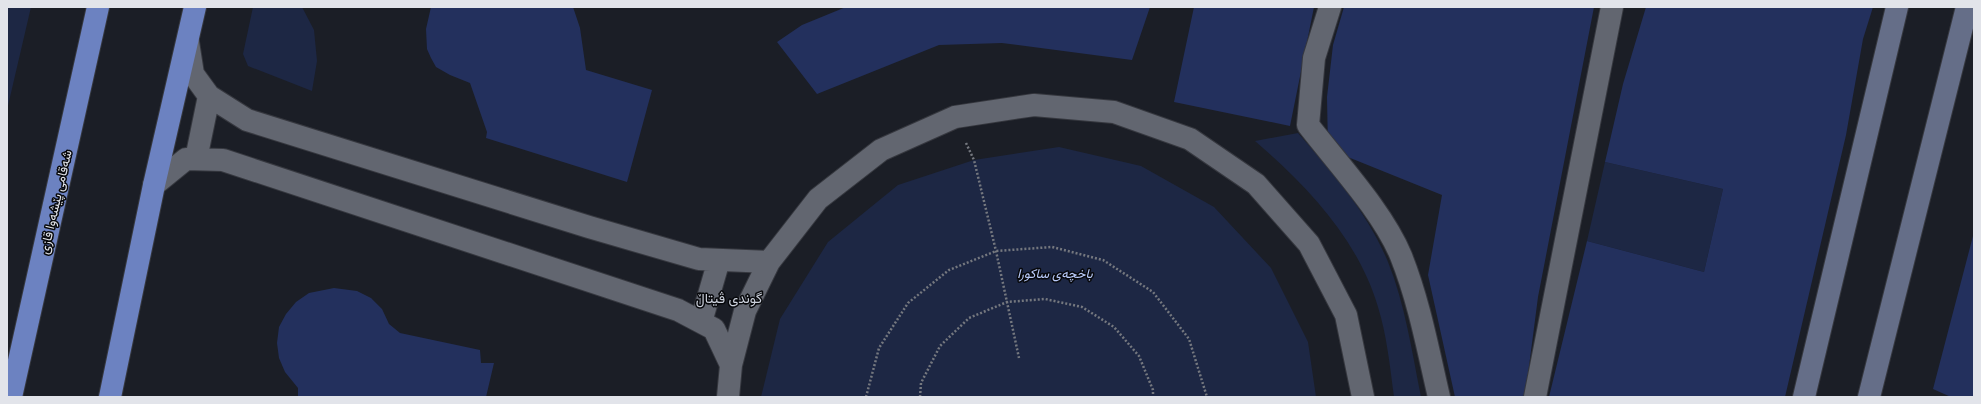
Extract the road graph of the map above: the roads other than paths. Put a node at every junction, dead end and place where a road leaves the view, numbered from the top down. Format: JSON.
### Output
{"nodes":[{"id":1,"x":98,"y":7,"type":"edge"},
{"id":2,"x":195,"y":7,"type":"edge"},
{"id":3,"x":1330,"y":7,"type":"edge"},
{"id":4,"x":1612,"y":7,"type":"edge"},
{"id":5,"x":1897,"y":7,"type":"edge"},
{"id":6,"x":1967,"y":7,"type":"edge"},
{"id":7,"x":188,"y":42,"type":"junction"},
{"id":8,"x":209,"y":96,"type":"junction"},
{"id":9,"x":196,"y":159,"type":"junction"},
{"id":10,"x":154,"y":185,"type":"junction"},
{"id":11,"x":719,"y":260,"type":"junction"},
{"id":12,"x":769,"y":262,"type":"junction"},
{"id":13,"x":701,"y":322,"type":"junction"},
{"id":14,"x":731,"y":365,"type":"junction"},
{"id":15,"x":11,"y":397,"type":"edge"},
{"id":16,"x":110,"y":397,"type":"edge"},
{"id":17,"x":728,"y":397,"type":"edge"},
{"id":18,"x":1363,"y":397,"type":"edge"},
{"id":19,"x":1439,"y":397,"type":"edge"},
{"id":20,"x":1535,"y":397,"type":"edge"},
{"id":21,"x":1804,"y":397,"type":"edge"},
{"id":22,"x":1869,"y":397,"type":"edge"}],
"edges":[{"from":1,"to":15,"type":"highway","name":"شەقامی پێشەوا قازی"},
{"from":2,"to":7,"type":"highway"},
{"from":3,"to":19,"type":"street"},
{"from":4,"to":20,"type":"street"},
{"from":5,"to":21,"type":"street"},
{"from":6,"to":22,"type":"street"},
{"from":7,"to":8,"type":"street"},
{"from":7,"to":10,"type":"highway"},
{"from":8,"to":9,"type":"street"},
{"from":8,"to":11,"type":"street"},
{"from":9,"to":10,"type":"street"},
{"from":9,"to":13,"type":"street"},
{"from":10,"to":16,"type":"highway"},
{"from":11,"to":12,"type":"street"},
{"from":11,"to":13,"type":"street"},
{"from":12,"to":14,"type":"street"},
{"from":12,"to":18,"type":"street"},
{"from":13,"to":14,"type":"street"},
{"from":14,"to":17,"type":"street"}]}
